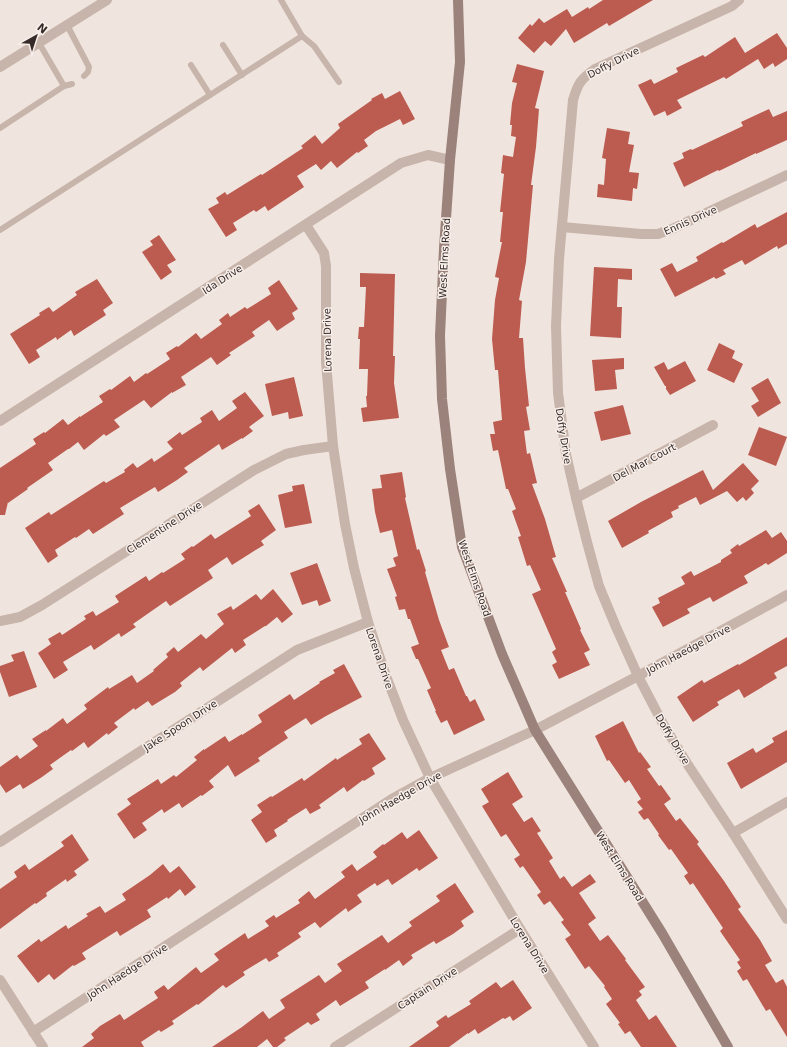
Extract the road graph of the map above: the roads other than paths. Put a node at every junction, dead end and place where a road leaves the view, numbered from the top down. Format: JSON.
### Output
{"nodes":[{"id":1,"x":106,"y":0,"type":"edge"},
{"id":2,"x":281,"y":0,"type":"edge"},
{"id":3,"x":458,"y":0,"type":"edge"},
{"id":4,"x":739,"y":0,"type":"edge"},
{"id":5,"x":66,"y":25,"type":"junction"},
{"id":6,"x":302,"y":36,"type":"junction"},
{"id":7,"x":39,"y":43,"type":"junction"},
{"id":8,"x":223,"y":45,"type":"dead end"},
{"id":9,"x":191,"y":65,"type":"dead end"},
{"id":10,"x":0,"y":67,"type":"edge"},
{"id":11,"x":242,"y":75,"type":"junction"},
{"id":12,"x":84,"y":76,"type":"dead end"},
{"id":13,"x":339,"y":82,"type":"dead end"},
{"id":14,"x":72,"y":84,"type":"dead end"},
{"id":15,"x":64,"y":86,"type":"junction"},
{"id":16,"x":210,"y":95,"type":"junction"},
{"id":17,"x":0,"y":128,"type":"edge"},
{"id":18,"x":450,"y":160,"type":"junction"},
{"id":19,"x":787,"y":175,"type":"edge"},
{"id":20,"x":306,"y":225,"type":"junction"},
{"id":21,"x":562,"y":227,"type":"junction"},
{"id":22,"x":0,"y":230,"type":"edge"},
{"id":23,"x":0,"y":420,"type":"edge"},
{"id":24,"x":713,"y":425,"type":"dead end"},
{"id":25,"x":333,"y":446,"type":"junction"},
{"id":26,"x":576,"y":498,"type":"junction"},
{"id":27,"x":787,"y":596,"type":"edge"},
{"id":28,"x":0,"y":621,"type":"edge"},
{"id":29,"x":368,"y":622,"type":"junction"},
{"id":30,"x":638,"y":676,"type":"junction"},
{"id":31,"x":535,"y":730,"type":"junction"},
{"id":32,"x":430,"y":778,"type":"junction"},
{"id":33,"x":787,"y":802,"type":"edge"},
{"id":34,"x":733,"y":833,"type":"junction"},
{"id":35,"x":0,"y":842,"type":"edge"},
{"id":36,"x":787,"y":918,"type":"edge"},
{"id":37,"x":520,"y":929,"type":"junction"},
{"id":38,"x":0,"y":980,"type":"edge"},
{"id":39,"x":33,"y":1032,"type":"junction"},
{"id":40,"x":43,"y":1047,"type":"edge"},
{"id":41,"x":335,"y":1047,"type":"edge"},
{"id":42,"x":594,"y":1047,"type":"edge"},
{"id":43,"x":728,"y":1047,"type":"edge"}],
"edges":[{"from":1,"to":5,"type":"street"},
{"from":2,"to":6,"type":"lane"},
{"from":3,"to":18,"type":"main road","name":"West Elms Road"},
{"from":4,"to":21,"type":"street","name":"Doffy Drive"},
{"from":5,"to":7,"type":"street"},
{"from":5,"to":12,"type":"lane"},
{"from":6,"to":11,"type":"lane"},
{"from":6,"to":13,"type":"lane"},
{"from":7,"to":10,"type":"street"},
{"from":7,"to":15,"type":"lane"},
{"from":8,"to":11,"type":"lane"},
{"from":9,"to":16,"type":"lane"},
{"from":11,"to":16,"type":"lane"},
{"from":14,"to":15,"type":"lane"},
{"from":15,"to":17,"type":"lane"},
{"from":16,"to":22,"type":"lane"},
{"from":18,"to":20,"type":"street","name":"Ida Drive"},
{"from":18,"to":31,"type":"main road","name":"West Elms Road"},
{"from":19,"to":21,"type":"street","name":"Ennis Drive"},
{"from":20,"to":23,"type":"street","name":"Ida Drive"},
{"from":20,"to":25,"type":"street","name":"Lorena Drive"},
{"from":21,"to":26,"type":"street","name":"Doffy Drive"},
{"from":24,"to":26,"type":"street","name":"Del Mar Court"},
{"from":25,"to":28,"type":"street","name":"Clementine Drive"},
{"from":25,"to":29,"type":"street","name":"Lorena Drive"},
{"from":26,"to":30,"type":"street","name":"Doffy Drive"},
{"from":27,"to":30,"type":"street","name":"John Haedge Drive"},
{"from":29,"to":32,"type":"street","name":"Lorena Drive"},
{"from":29,"to":35,"type":"street","name":"Jake Spoon Drive"},
{"from":30,"to":31,"type":"street","name":"John Haedge Drive"},
{"from":30,"to":34,"type":"street","name":"Doffy Drive"},
{"from":31,"to":32,"type":"street","name":"John Haedge Drive"},
{"from":31,"to":43,"type":"main road","name":"West Elms Road"},
{"from":32,"to":37,"type":"street","name":"Lorena Drive"},
{"from":32,"to":39,"type":"street","name":"John Haedge Drive"},
{"from":33,"to":34,"type":"street"},
{"from":34,"to":36,"type":"street","name":"Doffy Drive"},
{"from":37,"to":41,"type":"street","name":"Captain Drive"},
{"from":37,"to":42,"type":"street","name":"Lorena Drive"},
{"from":38,"to":39,"type":"street"},
{"from":39,"to":40,"type":"street"}]}
